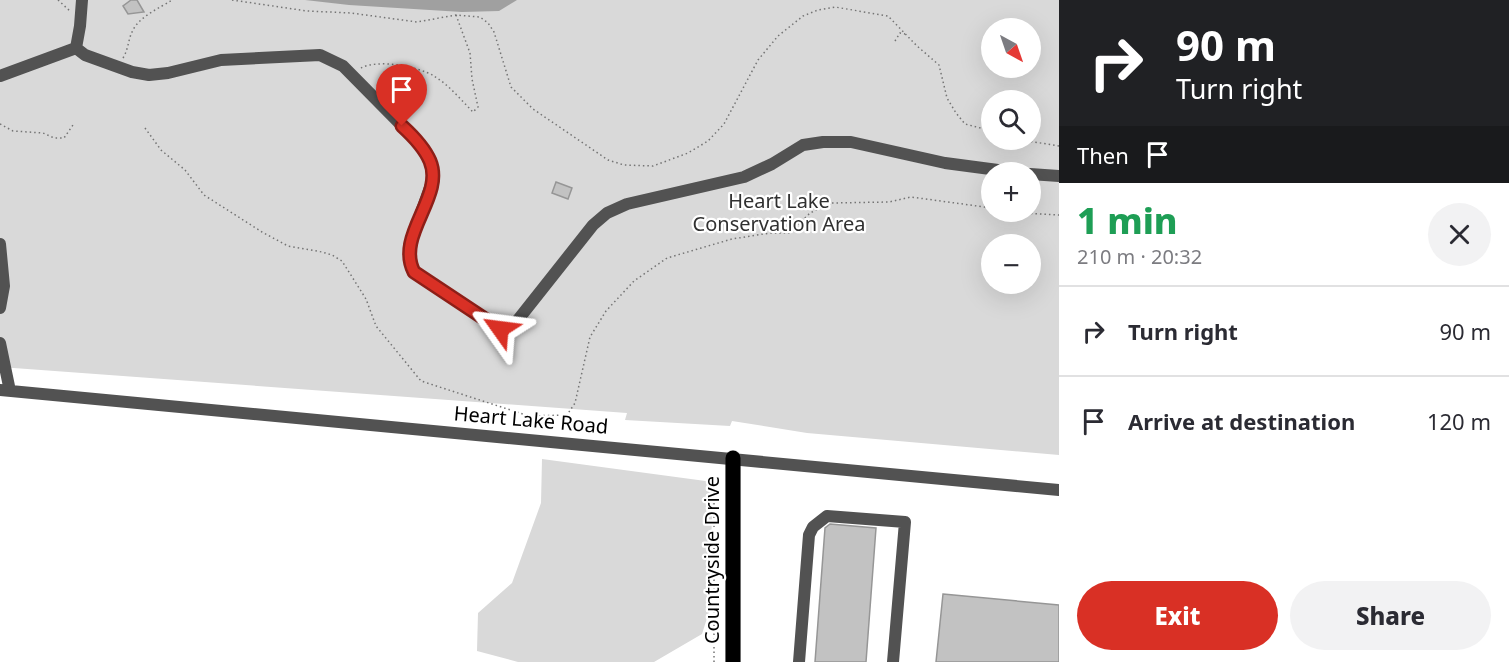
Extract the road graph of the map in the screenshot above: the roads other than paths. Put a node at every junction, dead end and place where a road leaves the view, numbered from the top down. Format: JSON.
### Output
{"nodes":[{"id":1,"x":82,"y":0,"type":"edge"},
{"id":2,"x":76,"y":48,"type":"junction"},
{"id":3,"x":1,"y":75,"type":"edge"},
{"id":4,"x":981,"y":168,"type":"edge"},
{"id":5,"x":1041,"y":175,"type":"edge"},
{"id":6,"x":1059,"y":176,"type":"edge"},
{"id":7,"x":0,"y":244,"type":"edge"},
{"id":8,"x":0,"y":308,"type":"edge"},
{"id":9,"x":0,"y":343,"type":"edge"},
{"id":10,"x":5,"y":390,"type":"edge"},
{"id":11,"x":733,"y":458,"type":"junction"},
{"id":12,"x":1059,"y":490,"type":"edge"},
{"id":13,"x":733,"y":662,"type":"edge"},
{"id":14,"x":799,"y":662,"type":"edge"},
{"id":15,"x":893,"y":662,"type":"edge"}],
"edges":[{"from":1,"to":2,"type":"street"},
{"from":2,"to":3,"type":"street"},
{"from":2,"to":4,"type":"street"},
{"from":5,"to":6,"type":"street"},
{"from":7,"to":8,"type":"street"},
{"from":9,"to":10,"type":"street"},
{"from":10,"to":11,"type":"street","name":"Heart Lake Road"},
{"from":11,"to":12,"type":"street","name":"Heart Lake Road"},
{"from":11,"to":13,"type":"main road","name":"Countryside Drive"},
{"from":14,"to":15,"type":"street"}]}
